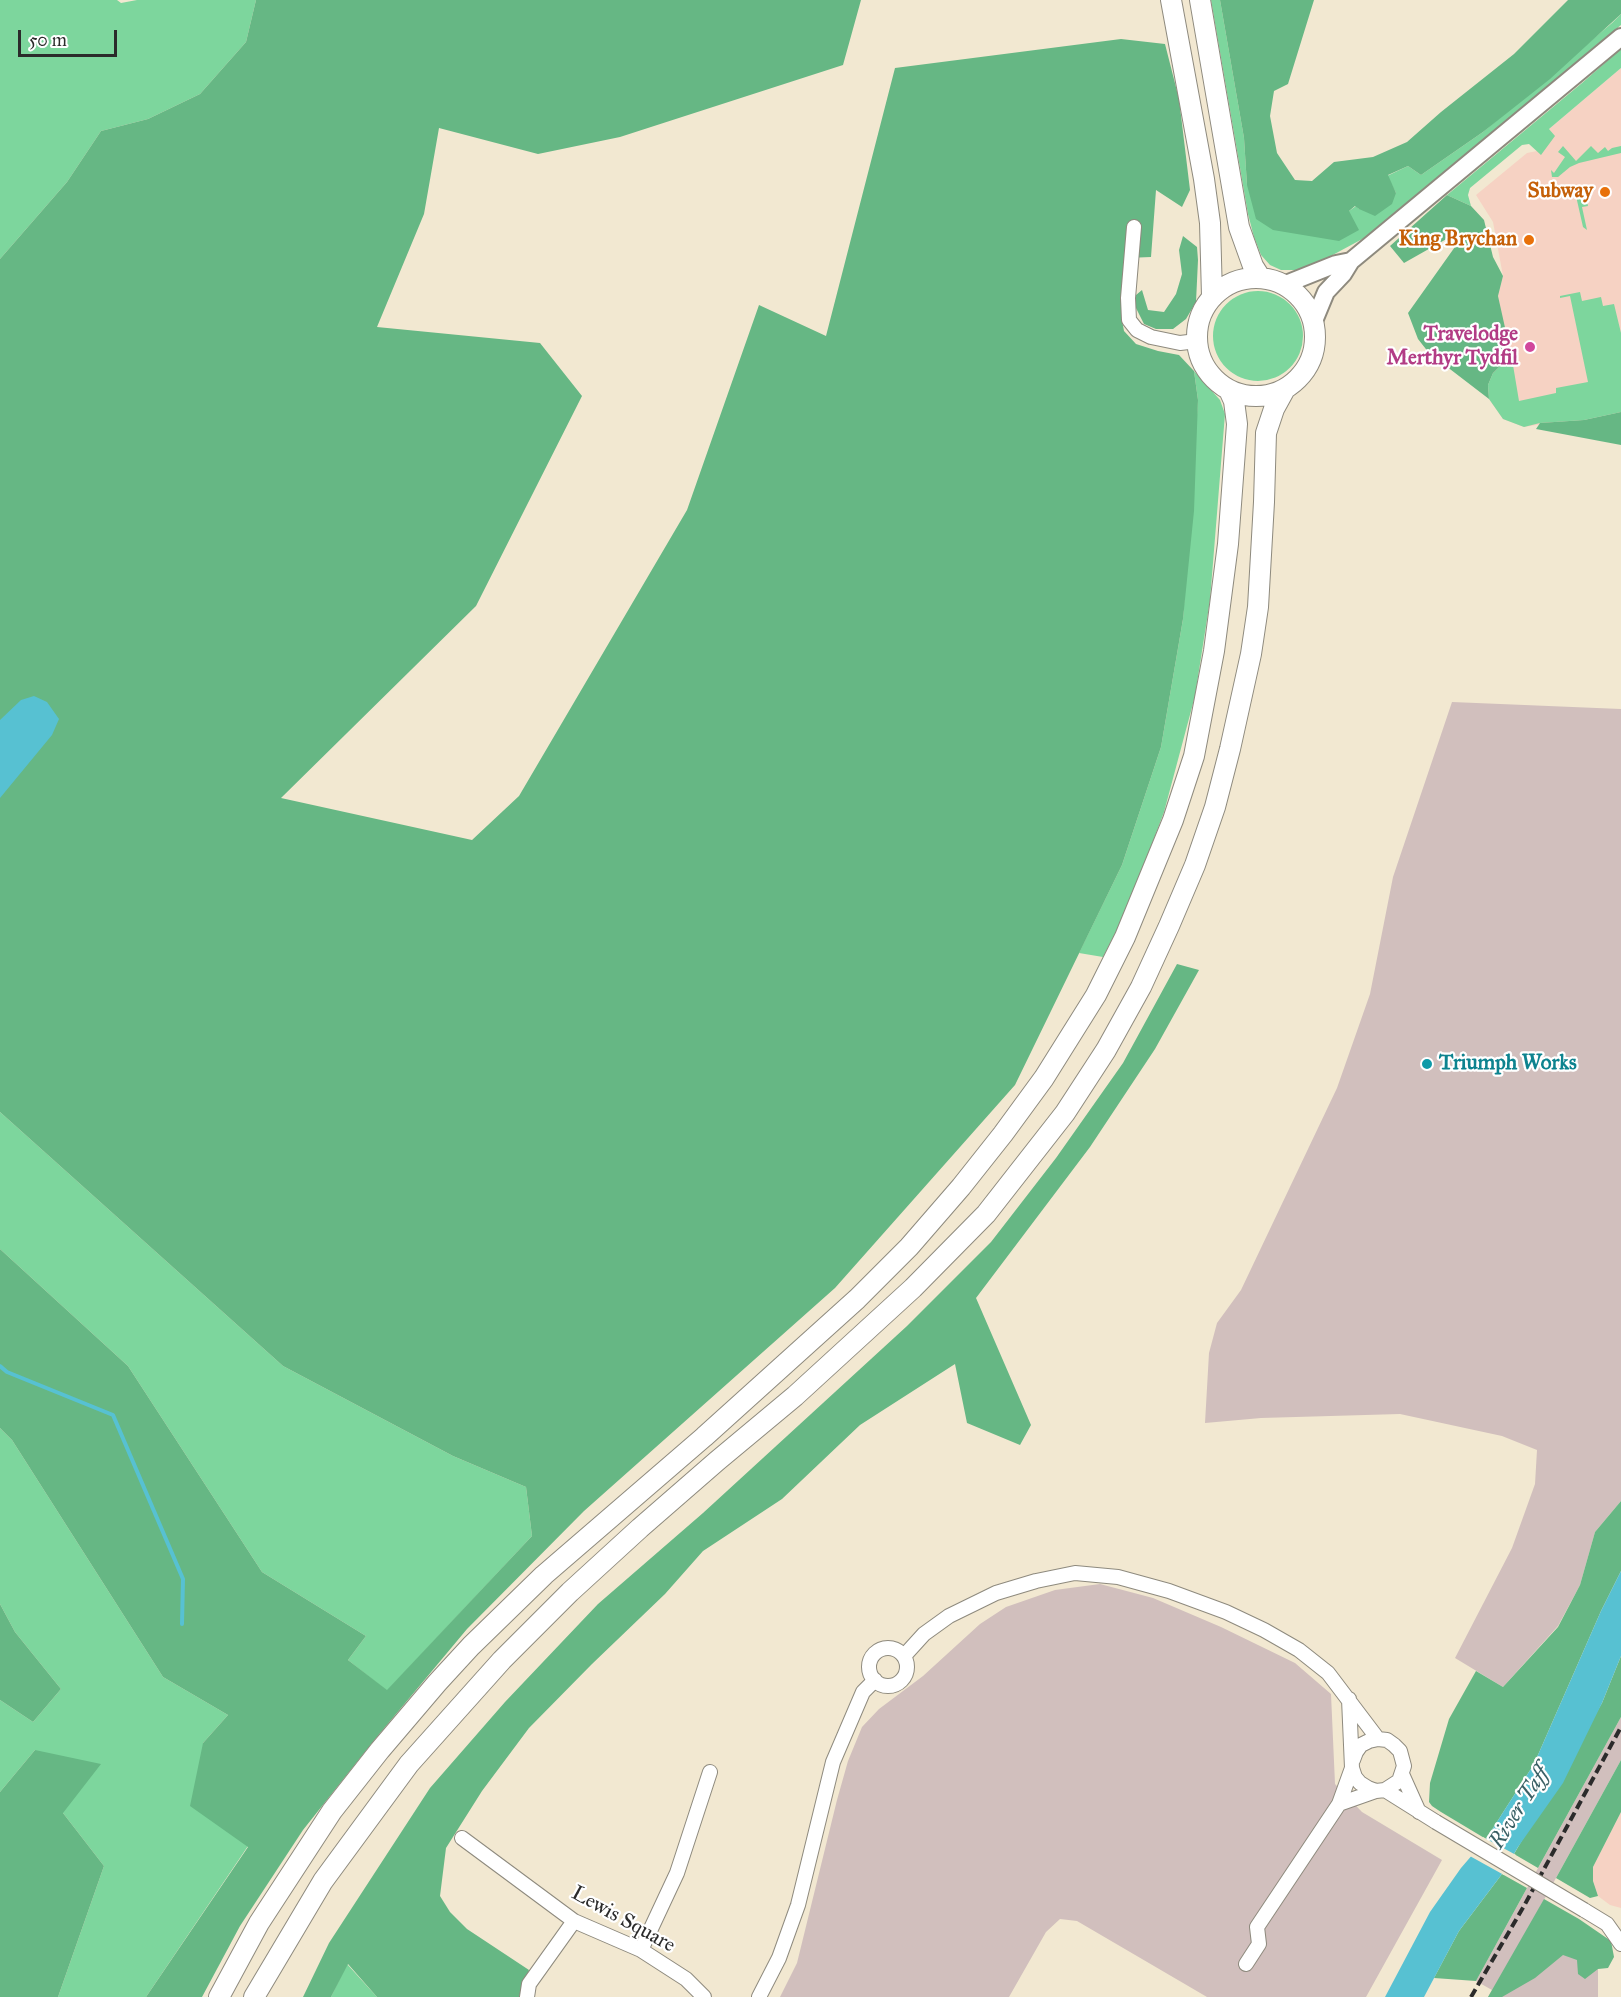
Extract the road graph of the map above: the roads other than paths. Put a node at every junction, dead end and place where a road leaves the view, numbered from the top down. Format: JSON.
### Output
{"nodes":[{"id":1,"x":1170,"y":0,"type":"edge"},
{"id":2,"x":1200,"y":0,"type":"edge"},
{"id":3,"x":1621,"y":37,"type":"edge"},
{"id":4,"x":1134,"y":227,"type":"dead end"},
{"id":5,"x":1351,"y":261,"type":"junction"},
{"id":6,"x":1260,"y":277,"type":"junction"},
{"id":7,"x":1286,"y":284,"type":"junction"},
{"id":8,"x":1212,"y":296,"type":"junction"},
{"id":9,"x":1314,"y":321,"type":"junction"},
{"id":10,"x":1197,"y":341,"type":"junction"},
{"id":11,"x":1285,"y":389,"type":"junction"},
{"id":12,"x":1229,"y":390,"type":"junction"},
{"id":13,"x":904,"y":1656,"type":"junction"},
{"id":14,"x":875,"y":1680,"type":"junction"},
{"id":15,"x":1348,"y":1699,"type":"junction"},
{"id":16,"x":1378,"y":1739,"type":"junction"},
{"id":17,"x":1352,"y":1764,"type":"junction"},
{"id":18,"x":710,"y":1772,"type":"dead end"},
{"id":19,"x":1402,"y":1774,"type":"junction"},
{"id":20,"x":1380,"y":1790,"type":"junction"},
{"id":21,"x":1339,"y":1804,"type":"junction"},
{"id":22,"x":1419,"y":1812,"type":"junction"},
{"id":23,"x":462,"y":1838,"type":"dead end"},
{"id":24,"x":574,"y":1921,"type":"junction"},
{"id":25,"x":1606,"y":1924,"type":"junction"},
{"id":26,"x":1621,"y":1925,"type":"edge"},
{"id":27,"x":1621,"y":1944,"type":"edge"},
{"id":28,"x":641,"y":1950,"type":"junction"},
{"id":29,"x":1246,"y":1964,"type":"dead end"},
{"id":30,"x":219,"y":1997,"type":"edge"},
{"id":31,"x":254,"y":1997,"type":"edge"},
{"id":32,"x":527,"y":1997,"type":"edge"},
{"id":33,"x":704,"y":1997,"type":"edge"},
{"id":34,"x":759,"y":1997,"type":"edge"}],
"edges":[{"from":1,"to":8,"type":"highway"},
{"from":2,"to":6,"type":"highway"},
{"from":3,"to":5,"type":"main road"},
{"from":4,"to":10,"type":"street"},
{"from":5,"to":7,"type":"main road"},
{"from":5,"to":9,"type":"main road"},
{"from":6,"to":7,"type":"highway"},
{"from":6,"to":8,"type":"highway"},
{"from":7,"to":9,"type":"highway"},
{"from":8,"to":10,"type":"highway"},
{"from":9,"to":11,"type":"highway"},
{"from":10,"to":12,"type":"highway"},
{"from":11,"to":12,"type":"highway"},
{"from":11,"to":31,"type":"highway"},
{"from":12,"to":30,"type":"highway"},
{"from":13,"to":14,"type":"street"},
{"from":13,"to":14,"type":"street"},
{"from":13,"to":15,"type":"street"},
{"from":14,"to":34,"type":"street"},
{"from":15,"to":16,"type":"street"},
{"from":15,"to":17,"type":"street"},
{"from":16,"to":17,"type":"street"},
{"from":16,"to":19,"type":"street"},
{"from":17,"to":20,"type":"street"},
{"from":17,"to":21,"type":"street"},
{"from":18,"to":28,"type":"street"},
{"from":19,"to":20,"type":"street"},
{"from":19,"to":22,"type":"street"},
{"from":20,"to":21,"type":"street"},
{"from":20,"to":22,"type":"street"},
{"from":21,"to":29,"type":"street"},
{"from":22,"to":25,"type":"street","bridge":true},
{"from":23,"to":24,"type":"street","name":"Lewis Square"},
{"from":24,"to":28,"type":"street","name":"Lewis Square"},
{"from":24,"to":32,"type":"street"},
{"from":25,"to":26,"type":"street"},
{"from":25,"to":27,"type":"street"},
{"from":28,"to":33,"type":"street","name":"Lewis Square"}]}
